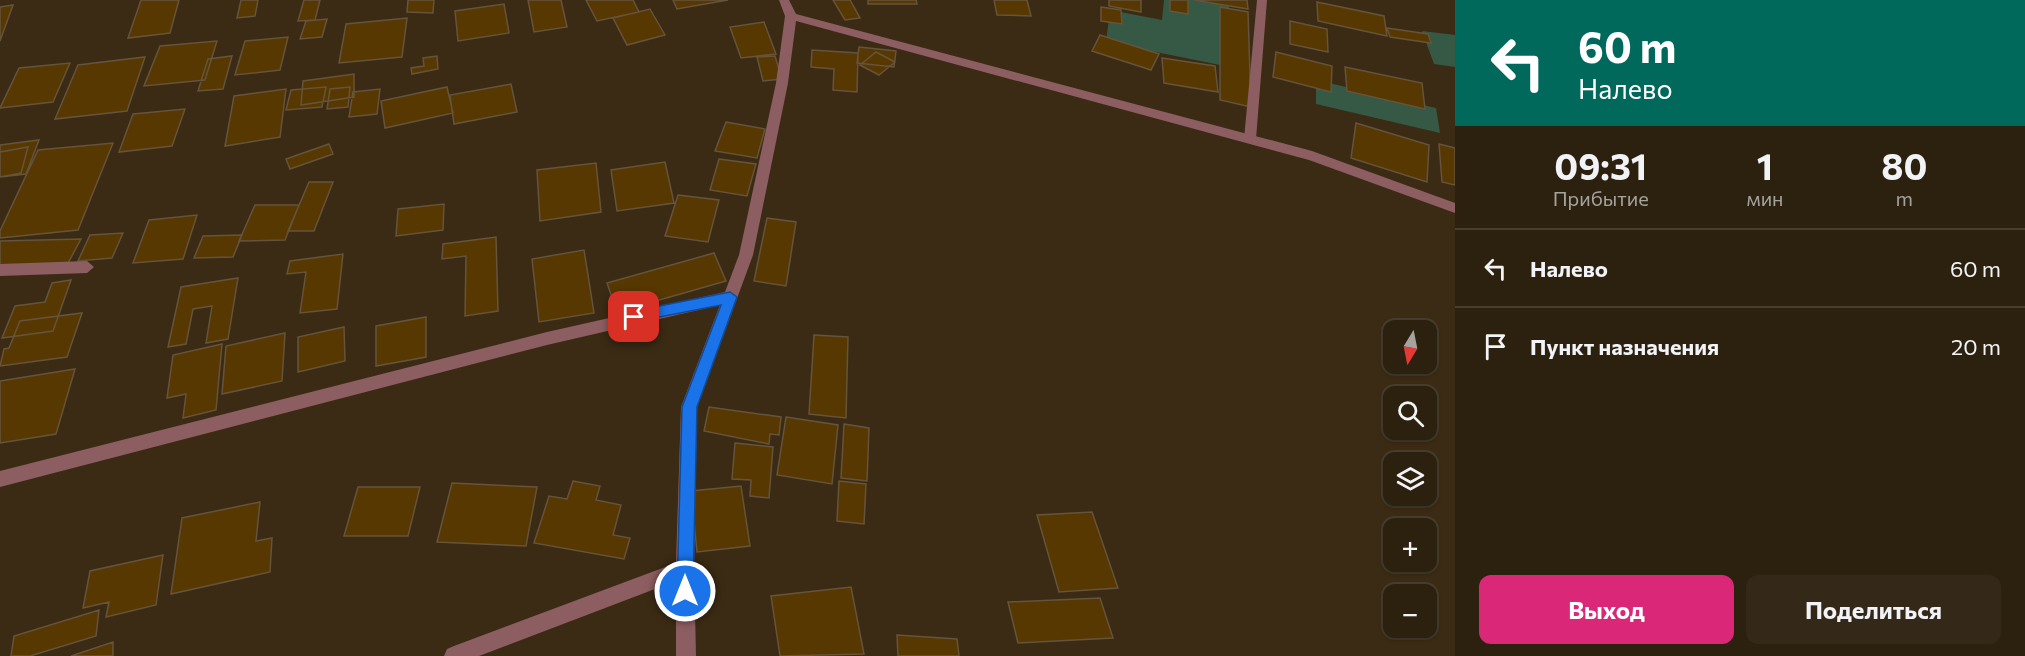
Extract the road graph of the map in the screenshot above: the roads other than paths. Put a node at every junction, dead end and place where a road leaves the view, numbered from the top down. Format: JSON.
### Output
{"nodes":[{"id":1,"x":784,"y":0,"type":"edge"},
{"id":2,"x":1262,"y":0,"type":"edge"},
{"id":3,"x":791,"y":16,"type":"junction"},
{"id":4,"x":1250,"y":138,"type":"junction"},
{"id":5,"x":1455,"y":208,"type":"edge"},
{"id":6,"x":87,"y":267,"type":"dead end"},
{"id":7,"x":0,"y":270,"type":"edge"},
{"id":8,"x":730,"y":297,"type":"junction"},
{"id":9,"x":0,"y":480,"type":"edge"},
{"id":10,"x":685,"y":569,"type":"junction"},
{"id":11,"x":454,"y":656,"type":"edge"},
{"id":12,"x":686,"y":656,"type":"edge"}],
"edges":[{"from":1,"to":3,"type":"street"},
{"from":2,"to":4,"type":"street"},
{"from":3,"to":4,"type":"street"},
{"from":3,"to":8,"type":"street"},
{"from":4,"to":5,"type":"street"},
{"from":6,"to":7,"type":"street"},
{"from":8,"to":9,"type":"street"},
{"from":8,"to":10,"type":"street"},
{"from":10,"to":11,"type":"street"},
{"from":10,"to":12,"type":"street"}]}
